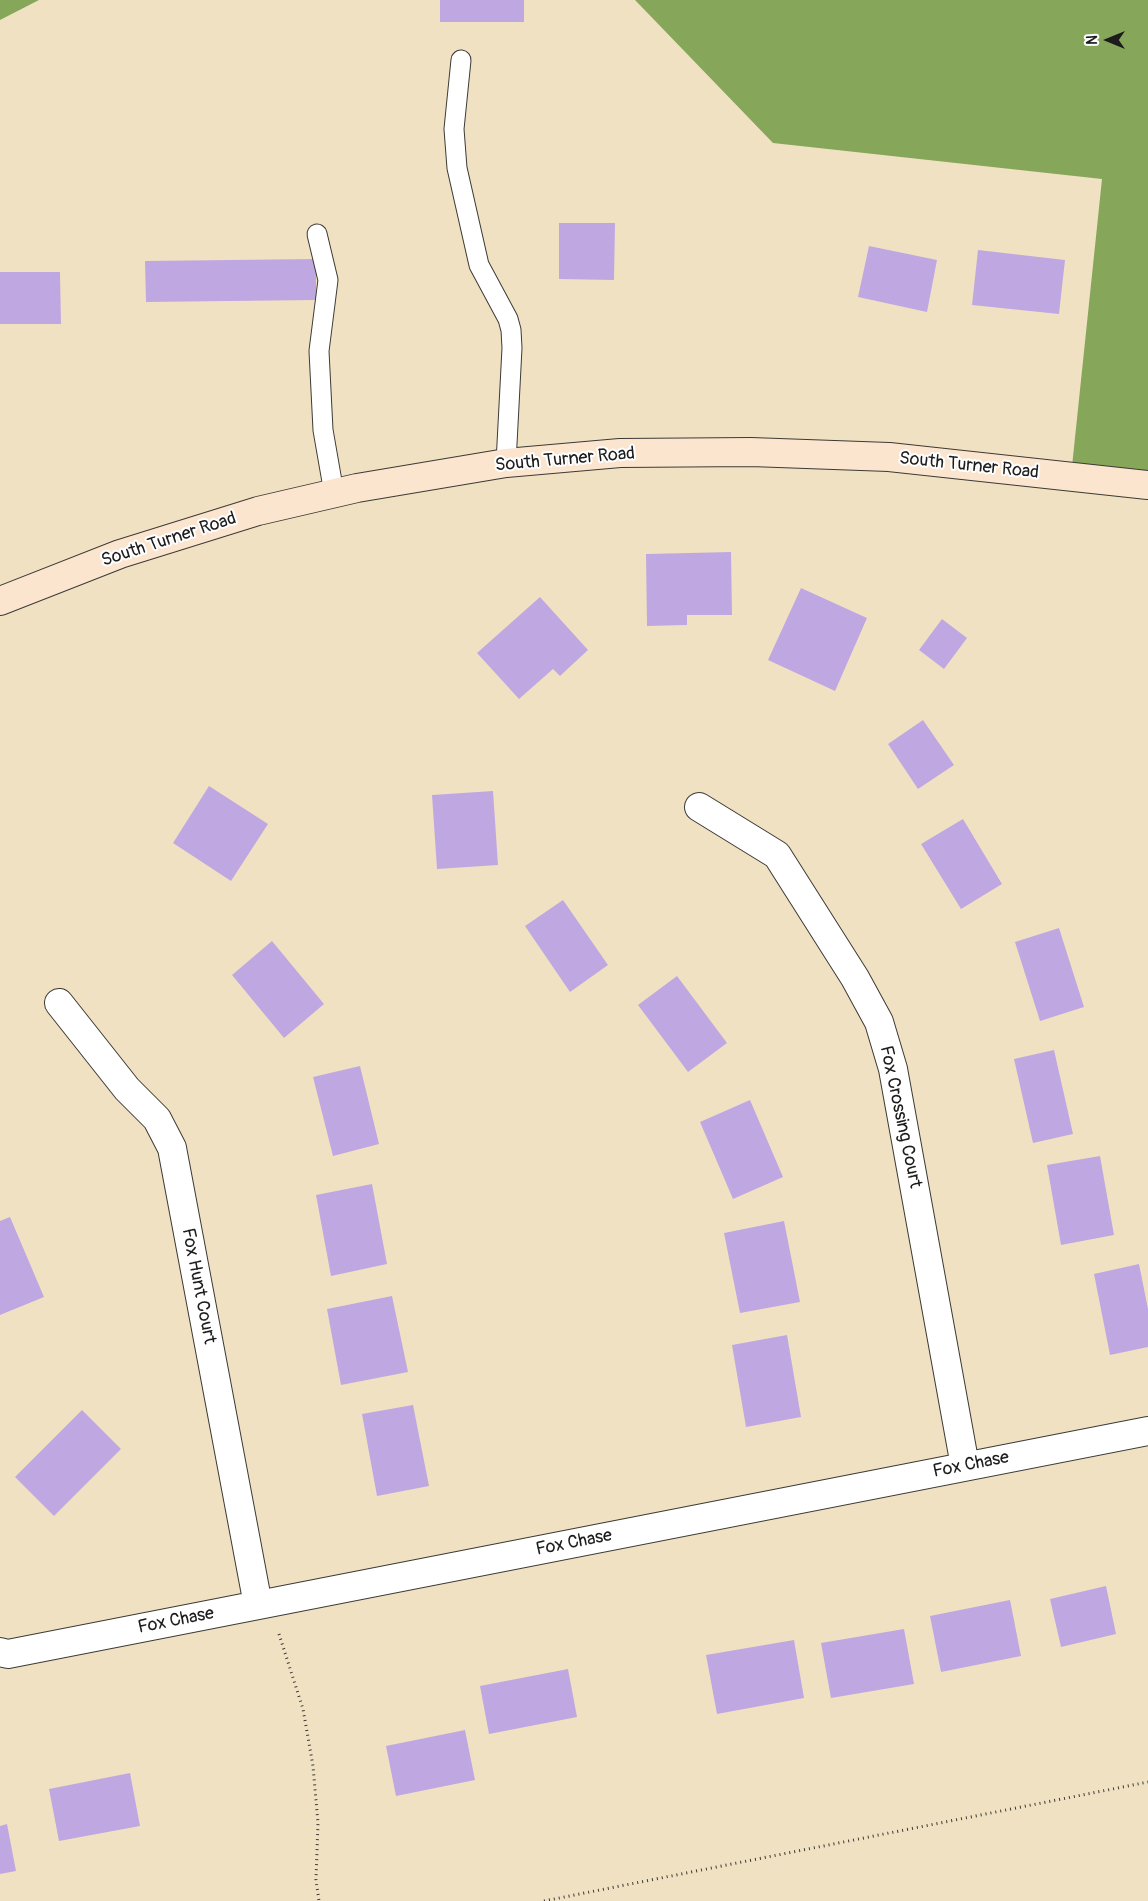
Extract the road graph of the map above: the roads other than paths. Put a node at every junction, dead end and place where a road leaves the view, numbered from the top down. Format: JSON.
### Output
{"nodes":[{"id":1,"x":461,"y":60,"type":"dead end"},
{"id":2,"x":317,"y":234,"type":"dead end"},
{"id":3,"x":506,"y":464,"type":"junction"},
{"id":4,"x":1148,"y":485,"type":"edge"},
{"id":5,"x":334,"y":493,"type":"junction"},
{"id":6,"x":0,"y":601,"type":"edge"},
{"id":7,"x":699,"y":807,"type":"dead end"},
{"id":8,"x":59,"y":1003,"type":"dead end"},
{"id":9,"x":1148,"y":1431,"type":"edge"},
{"id":10,"x":965,"y":1466,"type":"junction"},
{"id":11,"x":265,"y":1604,"type":"junction"},
{"id":12,"x":0,"y":1652,"type":"edge"}],
"edges":[{"from":1,"to":3,"type":"lane"},
{"from":2,"to":5,"type":"lane"},
{"from":3,"to":4,"type":"street","name":"South Turner Road"},
{"from":3,"to":5,"type":"street","name":"South Turner Road"},
{"from":5,"to":6,"type":"street","name":"South Turner Road"},
{"from":7,"to":10,"type":"street","name":"Fox Crossing Court"},
{"from":8,"to":11,"type":"street","name":"Fox Hunt Court"},
{"from":9,"to":10,"type":"street","name":"Fox Chase"},
{"from":10,"to":11,"type":"street","name":"Fox Chase"},
{"from":11,"to":12,"type":"street","name":"Fox Chase"}]}
